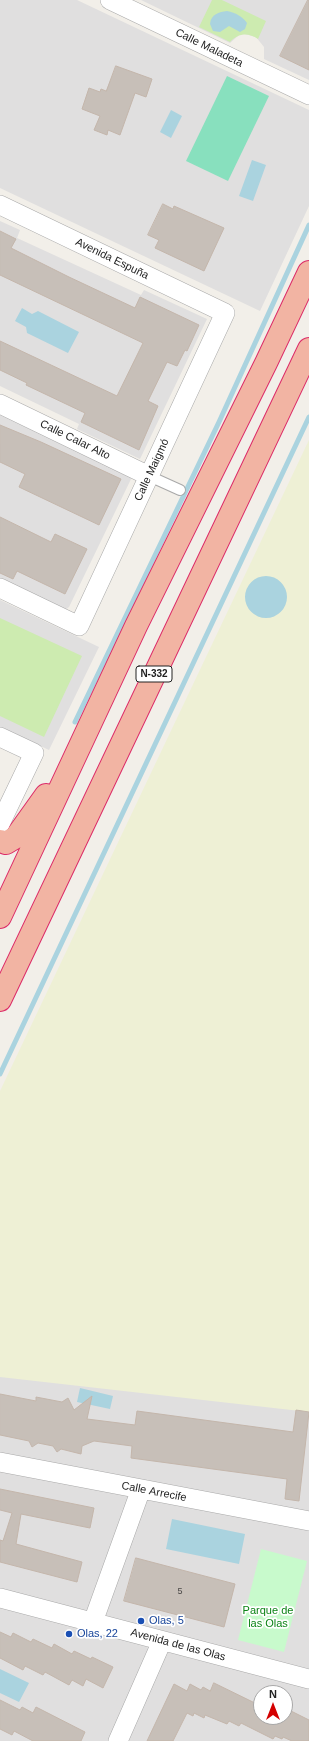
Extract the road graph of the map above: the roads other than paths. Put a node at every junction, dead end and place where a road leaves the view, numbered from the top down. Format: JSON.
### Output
{"nodes":[{"id":1,"x":110,"y":0,"type":"edge"},
{"id":2,"x":309,"y":95,"type":"edge"},
{"id":3,"x":0,"y":205,"type":"edge"},
{"id":4,"x":309,"y":272,"type":"edge"},
{"id":5,"x":225,"y":313,"type":"joint"},
{"id":6,"x":309,"y":349,"type":"edge"},
{"id":7,"x":0,"y":404,"type":"edge"},
{"id":8,"x":149,"y":476,"type":"junction"},
{"id":9,"x":180,"y":490,"type":"dead end"},
{"id":10,"x":0,"y":588,"type":"edge"},
{"id":11,"x":87,"y":735,"type":"junction"},
{"id":12,"x":0,"y":737,"type":"edge"},
{"id":13,"x":0,"y":824,"type":"edge"},
{"id":14,"x":0,"y":841,"type":"edge"},
{"id":15,"x":0,"y":918,"type":"edge"},
{"id":16,"x":0,"y":1000,"type":"edge"},
{"id":17,"x":0,"y":1462,"type":"edge"},
{"id":18,"x":141,"y":1489,"type":"junction"},
{"id":19,"x":309,"y":1521,"type":"edge"},
{"id":20,"x":0,"y":1598,"type":"edge"},
{"id":21,"x":93,"y":1622,"type":"junction"},
{"id":22,"x":162,"y":1641,"type":"junction"},
{"id":23,"x":309,"y":1679,"type":"edge"},
{"id":24,"x":118,"y":1741,"type":"edge"}],
"edges":[{"from":1,"to":2,"type":"street","name":"Calle Maladeta"},
{"from":3,"to":5,"type":"street","name":"Avenida Espuña"},
{"from":4,"to":11,"type":"highway","number":"N-332"},
{"from":5,"to":8,"type":"street","name":"Calle Maigmó"},
{"from":6,"to":16,"type":"highway","number":"N-332"},
{"from":7,"to":8,"type":"street","name":"Calle Calar Alto"},
{"from":8,"to":9,"type":"lane"},
{"from":8,"to":10,"type":"street","name":"Calle Maigmó"},
{"from":11,"to":14,"type":"highway"},
{"from":11,"to":15,"type":"highway","number":"N-332"},
{"from":12,"to":13,"type":"street"},
{"from":17,"to":18,"type":"street","name":"Calle Arrecife"},
{"from":18,"to":19,"type":"street","name":"Calle Arrecife"},
{"from":18,"to":21,"type":"street"},
{"from":20,"to":21,"type":"street","name":"Avenida de las Olas"},
{"from":21,"to":22,"type":"street","name":"Avenida de las Olas"},
{"from":22,"to":23,"type":"street","name":"Avenida de las Olas"},
{"from":22,"to":24,"type":"street"}]}
